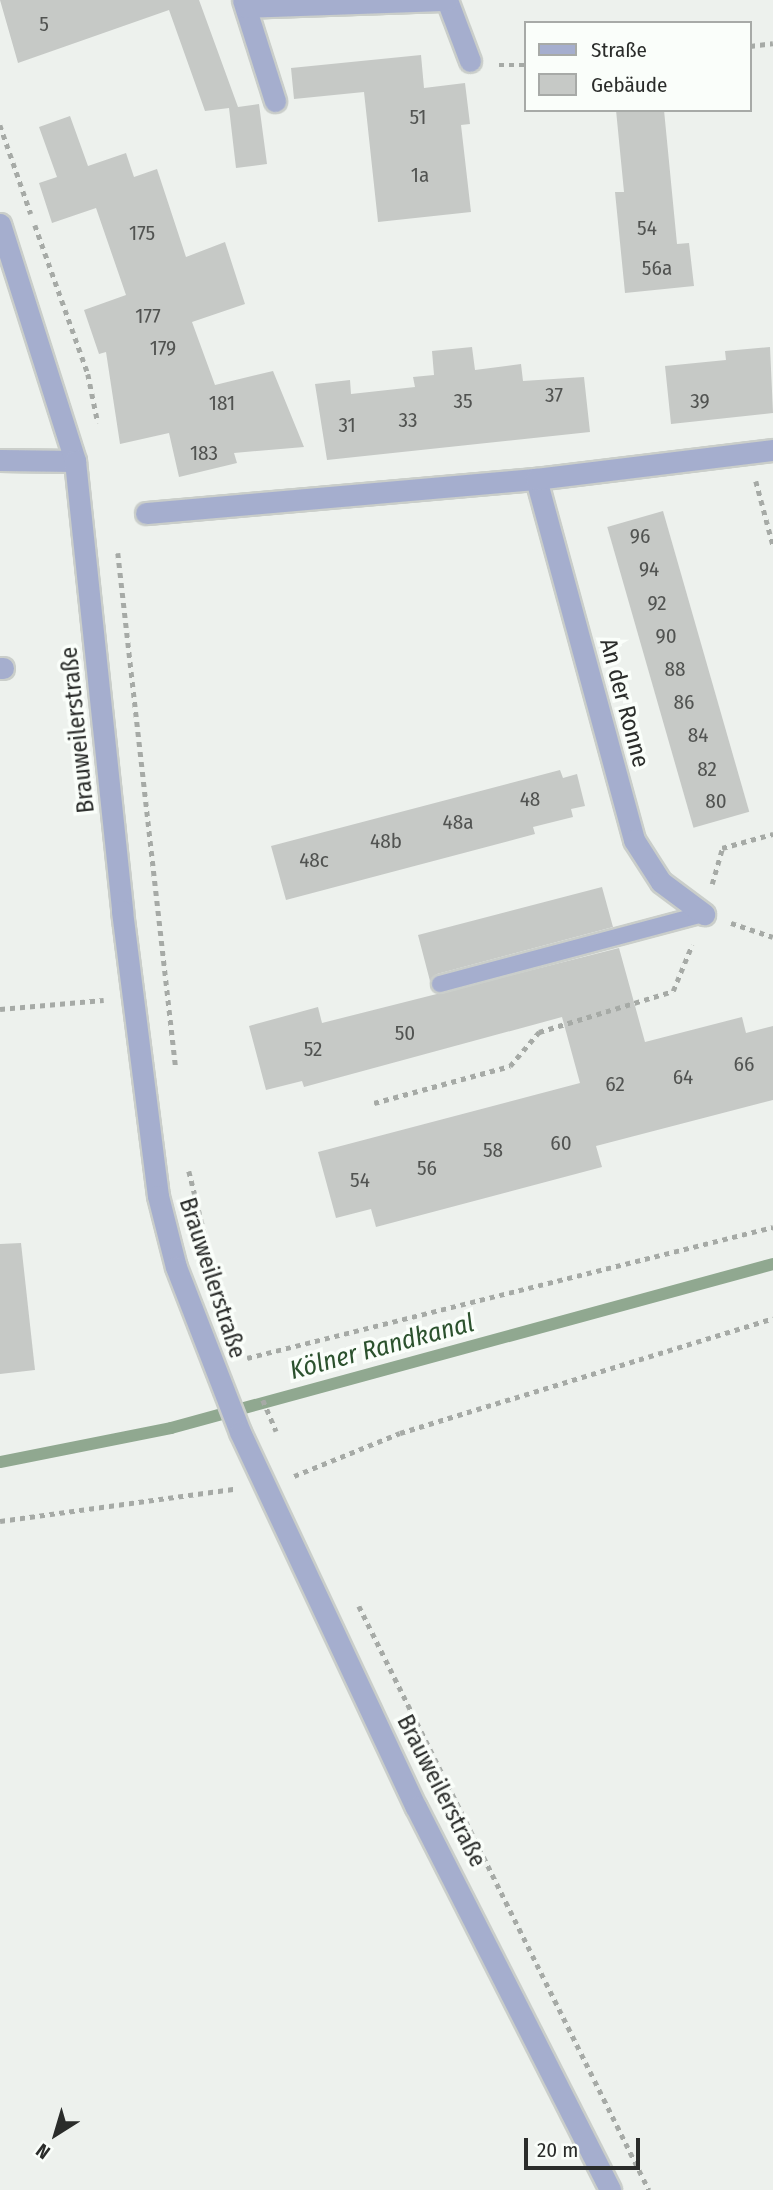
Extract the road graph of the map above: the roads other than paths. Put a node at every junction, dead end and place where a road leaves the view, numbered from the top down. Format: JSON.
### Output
{"nodes":[{"id":1,"x":447,"y":0,"type":"edge"},
{"id":2,"x":245,"y":4,"type":"edge"},
{"id":3,"x":470,"y":61,"type":"dead end"},
{"id":4,"x":275,"y":101,"type":"dead end"},
{"id":5,"x":0,"y":224,"type":"edge"},
{"id":6,"x":773,"y":450,"type":"edge"},
{"id":7,"x":0,"y":460,"type":"edge"},
{"id":8,"x":75,"y":461,"type":"junction"},
{"id":9,"x":536,"y":479,"type":"junction"},
{"id":10,"x":146,"y":513,"type":"dead end"},
{"id":11,"x":704,"y":914,"type":"joint"},
{"id":12,"x":440,"y":984,"type":"dead end"},
{"id":13,"x":610,"y":2190,"type":"edge"}],
"edges":[{"from":1,"to":2,"type":"street"},
{"from":1,"to":3,"type":"street"},
{"from":2,"to":4,"type":"street"},
{"from":5,"to":8,"type":"street","name":"Brauweilerstraße"},
{"from":6,"to":9,"type":"street"},
{"from":7,"to":8,"type":"street"},
{"from":8,"to":13,"type":"street","name":"Brauweilerstraße"},
{"from":9,"to":10,"type":"street"},
{"from":9,"to":11,"type":"street","name":"An der Ronne"},
{"from":11,"to":12,"type":"lane"}]}
